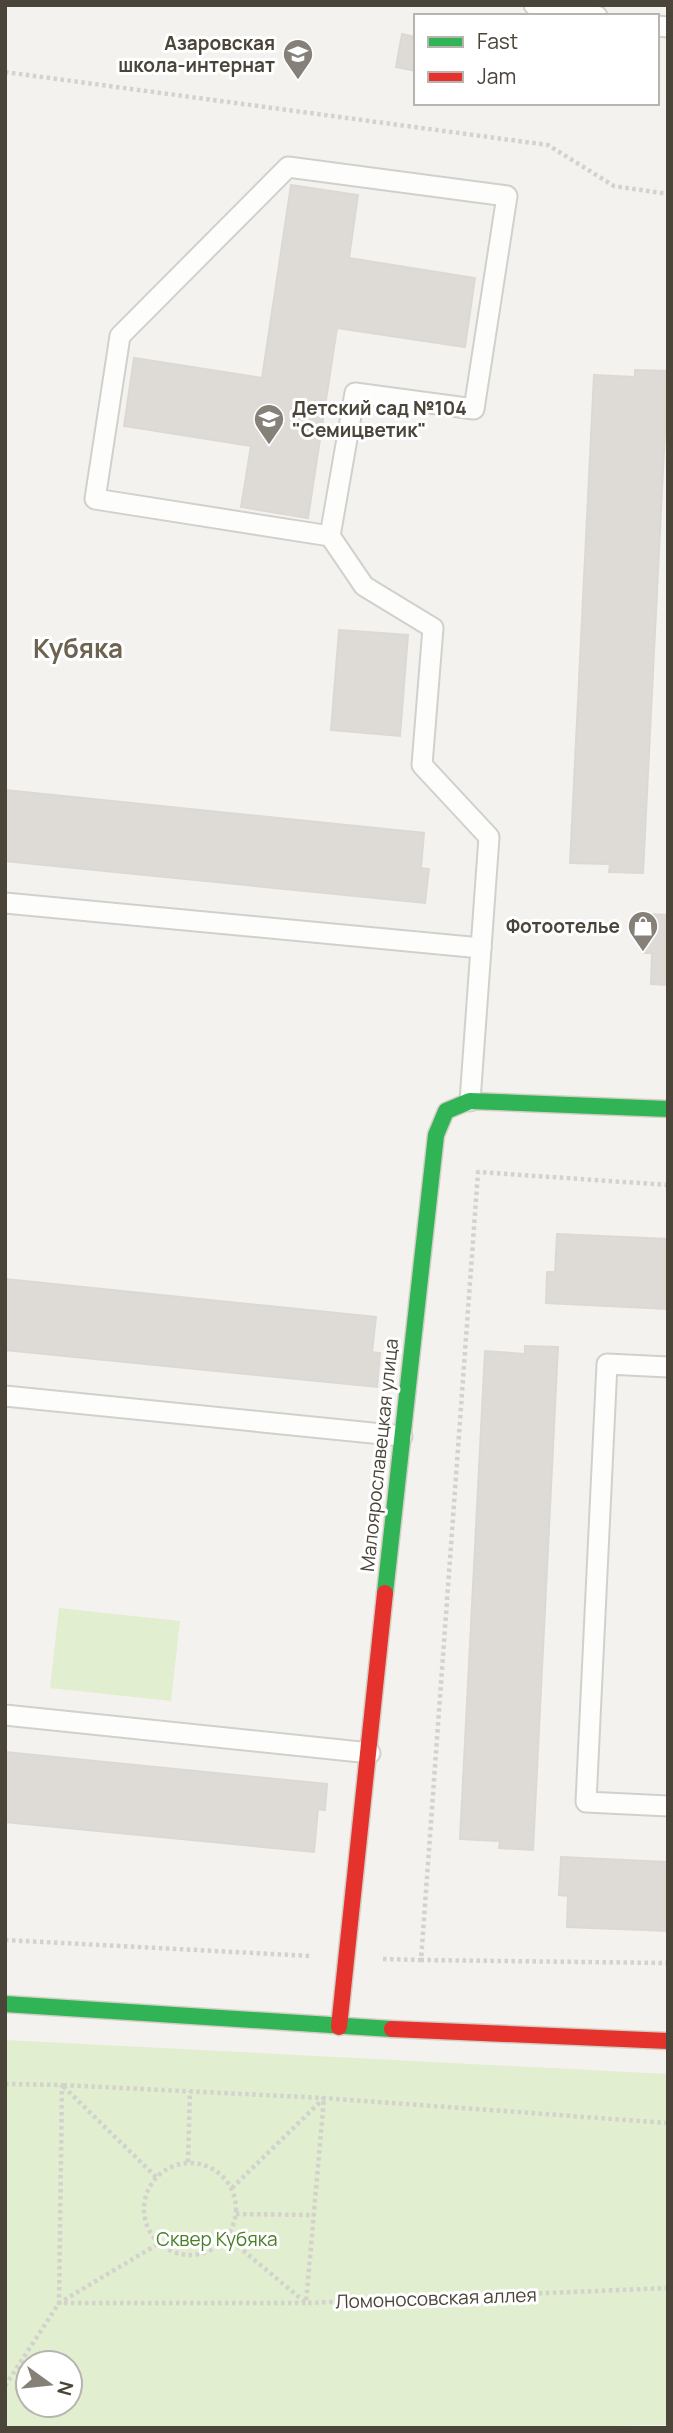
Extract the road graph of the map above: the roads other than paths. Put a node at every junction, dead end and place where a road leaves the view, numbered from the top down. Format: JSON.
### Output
{"nodes":[{"id":1,"x":534,"y":5,"type":"edge"},
{"id":2,"x":586,"y":14,"type":"edge"},
{"id":3,"x":330,"y":536,"type":"junction"},
{"id":4,"x":5,"y":903,"type":"edge"},
{"id":5,"x":481,"y":948,"type":"junction"},
{"id":6,"x":470,"y":1101,"type":"junction"},
{"id":7,"x":668,"y":1109,"type":"edge"},
{"id":8,"x":668,"y":1367,"type":"edge"},
{"id":9,"x":5,"y":1396,"type":"edge"},
{"id":10,"x":402,"y":1436,"type":"junction"},
{"id":11,"x":5,"y":1715,"type":"edge"},
{"id":12,"x":370,"y":1753,"type":"junction"},
{"id":13,"x":668,"y":1806,"type":"edge"},
{"id":14,"x":5,"y":2004,"type":"edge"},
{"id":15,"x":339,"y":2027,"type":"junction"},
{"id":16,"x":668,"y":2041,"type":"edge"}],
"edges":[{"from":1,"to":2,"type":"lane"},
{"from":3,"to":3,"type":"lane"},
{"from":3,"to":5,"type":"lane"},
{"from":4,"to":5,"type":"lane"},
{"from":5,"to":6,"type":"lane"},
{"from":6,"to":7,"type":"street"},
{"from":6,"to":10,"type":"street","name":"Малоярославецкая улица"},
{"from":8,"to":13,"type":"lane"},
{"from":9,"to":10,"type":"lane"},
{"from":10,"to":12,"type":"street","name":"Малоярославецкая улица"},
{"from":11,"to":12,"type":"lane"},
{"from":12,"to":15,"type":"street","name":"Малоярославецкая улица"},
{"from":14,"to":15,"type":"street"},
{"from":15,"to":16,"type":"street"}]}
